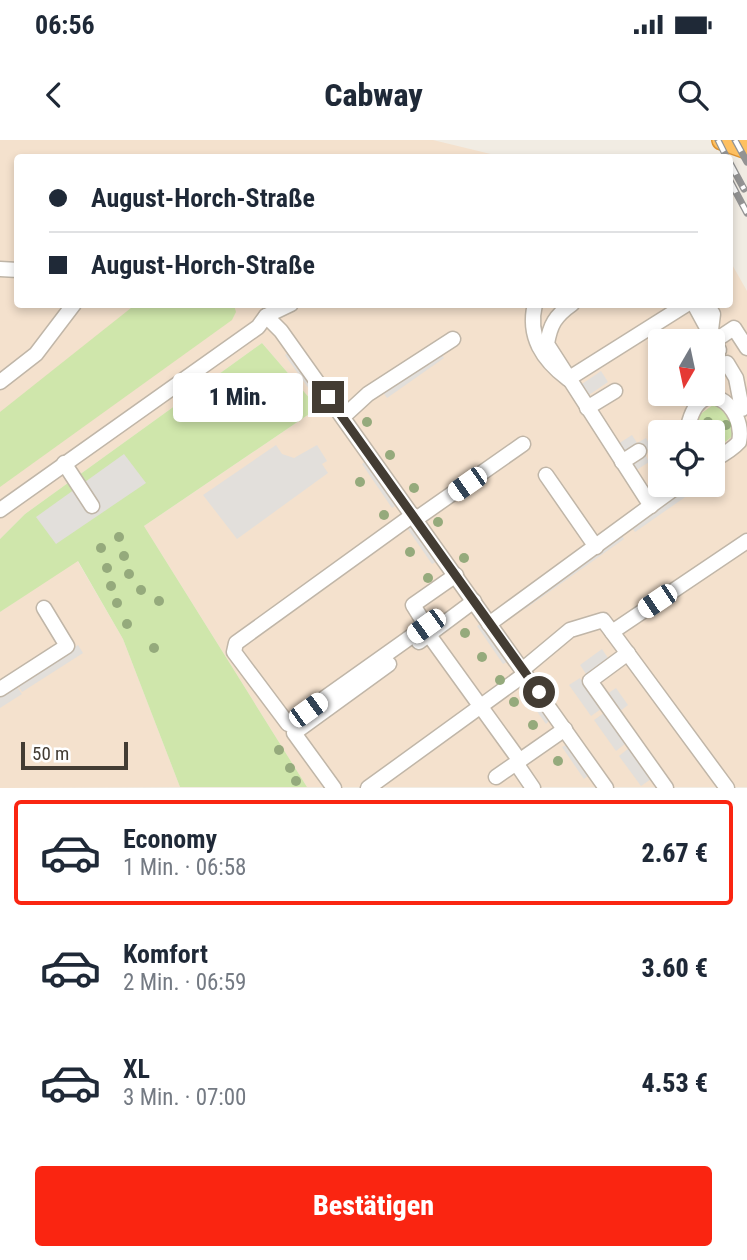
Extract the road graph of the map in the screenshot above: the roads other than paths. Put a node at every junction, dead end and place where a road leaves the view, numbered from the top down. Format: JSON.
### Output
{"nodes":[{"id":1,"x":722,"y":140,"type":"edge"},
{"id":2,"x":747,"y":149,"type":"edge"},
{"id":3,"x":71,"y":308,"type":"edge"},
{"id":4,"x":535,"y":308,"type":"edge"},
{"id":5,"x":566,"y":308,"type":"edge"},
{"id":6,"x":681,"y":308,"type":"edge"},
{"id":7,"x":696,"y":308,"type":"edge"},
{"id":8,"x":709,"y":308,"type":"edge"},
{"id":9,"x":264,"y":310,"type":"edge"},
{"id":10,"x":708,"y":329,"type":"edge"},
{"id":11,"x":714,"y":329,"type":"edge"},
{"id":12,"x":725,"y":334,"type":"edge"},
{"id":13,"x":453,"y":339,"type":"dead end"},
{"id":14,"x":747,"y":348,"type":"edge"},
{"id":15,"x":727,"y":363,"type":"dead end"},
{"id":16,"x":568,"y":379,"type":"junction"},
{"id":17,"x":0,"y":382,"type":"edge"},
{"id":18,"x":615,"y":391,"type":"dead end"},
{"id":19,"x":587,"y":408,"type":"junction"},
{"id":20,"x":743,"y":410,"type":"junction"},
{"id":21,"x":343,"y":417,"type":"junction"},
{"id":22,"x":689,"y":420,"type":"edge"},
{"id":23,"x":523,"y":444,"type":"dead end"},
{"id":24,"x":639,"y":451,"type":"dead end"},
{"id":25,"x":725,"y":451,"type":"edge"},
{"id":26,"x":622,"y":462,"type":"junction"},
{"id":27,"x":64,"y":463,"type":"junction"},
{"id":28,"x":546,"y":475,"type":"dead end"},
{"id":29,"x":663,"y":497,"type":"edge"},
{"id":30,"x":92,"y":506,"type":"dead end"},
{"id":31,"x":651,"y":506,"type":"junction"},
{"id":32,"x":0,"y":510,"type":"edge"},
{"id":33,"x":415,"y":517,"type":"junction"},
{"id":34,"x":747,"y":541,"type":"edge"},
{"id":35,"x":596,"y":547,"type":"junction"},
{"id":36,"x":456,"y":575,"type":"junction"},
{"id":37,"x":474,"y":601,"type":"junction"},
{"id":38,"x":44,"y":608,"type":"dead end"},
{"id":39,"x":489,"y":624,"type":"junction"},
{"id":40,"x":612,"y":632,"type":"junction"},
{"id":41,"x":429,"y":635,"type":"junction"},
{"id":42,"x":628,"y":653,"type":"junction"},
{"id":43,"x":524,"y":672,"type":"junction"},
{"id":44,"x":0,"y":689,"type":"edge"},
{"id":45,"x":481,"y":705,"type":"junction"},
{"id":46,"x":291,"y":729,"type":"junction"},
{"id":47,"x":565,"y":729,"type":"junction"},
{"id":48,"x":518,"y":762,"type":"junction"},
{"id":49,"x":496,"y":777,"type":"dead end"},
{"id":50,"x":334,"y":788,"type":"edge"},
{"id":51,"x":368,"y":788,"type":"edge"},
{"id":52,"x":533,"y":788,"type":"edge"},
{"id":53,"x":606,"y":788,"type":"edge"},
{"id":54,"x":666,"y":788,"type":"edge"},
{"id":55,"x":727,"y":788,"type":"edge"}],
"edges":[{"from":1,"to":2,"type":"highway"},
{"from":3,"to":17,"type":"street"},
{"from":4,"to":16,"type":"street"},
{"from":5,"to":16,"type":"street"},
{"from":6,"to":16,"type":"street"},
{"from":7,"to":10,"type":"street"},
{"from":8,"to":11,"type":"street"},
{"from":9,"to":21,"type":"street"},
{"from":9,"to":27,"type":"street"},
{"from":12,"to":14,"type":"street"},
{"from":13,"to":21,"type":"street"},
{"from":15,"to":20,"type":"street"},
{"from":16,"to":19,"type":"street"},
{"from":18,"to":19,"type":"street"},
{"from":19,"to":26,"type":"street"},
{"from":20,"to":22,"type":"street"},
{"from":20,"to":25,"type":"street"},
{"from":21,"to":33,"type":"street"},
{"from":23,"to":33,"type":"street"},
{"from":24,"to":26,"type":"street"},
{"from":26,"to":31,"type":"street"},
{"from":27,"to":30,"type":"street"},
{"from":27,"to":32,"type":"street"},
{"from":28,"to":35,"type":"street"},
{"from":29,"to":31,"type":"street"},
{"from":31,"to":35,"type":"street"},
{"from":33,"to":36,"type":"street"},
{"from":33,"to":46,"type":"street"},
{"from":34,"to":40,"type":"street"},
{"from":35,"to":39,"type":"street"},
{"from":36,"to":37,"type":"street"},
{"from":36,"to":46,"type":"street"},
{"from":37,"to":39,"type":"street"},
{"from":37,"to":41,"type":"street"},
{"from":38,"to":44,"type":"street"},
{"from":39,"to":43,"type":"street"},
{"from":40,"to":42,"type":"street"},
{"from":40,"to":43,"type":"street"},
{"from":41,"to":45,"type":"street"},
{"from":41,"to":46,"type":"street"},
{"from":42,"to":54,"type":"street"},
{"from":42,"to":55,"type":"street"},
{"from":43,"to":45,"type":"street"},
{"from":43,"to":47,"type":"street"},
{"from":45,"to":48,"type":"street"},
{"from":45,"to":51,"type":"street"},
{"from":46,"to":50,"type":"street"},
{"from":47,"to":48,"type":"street"},
{"from":47,"to":53,"type":"street"},
{"from":48,"to":49,"type":"street"},
{"from":48,"to":52,"type":"street"}]}
